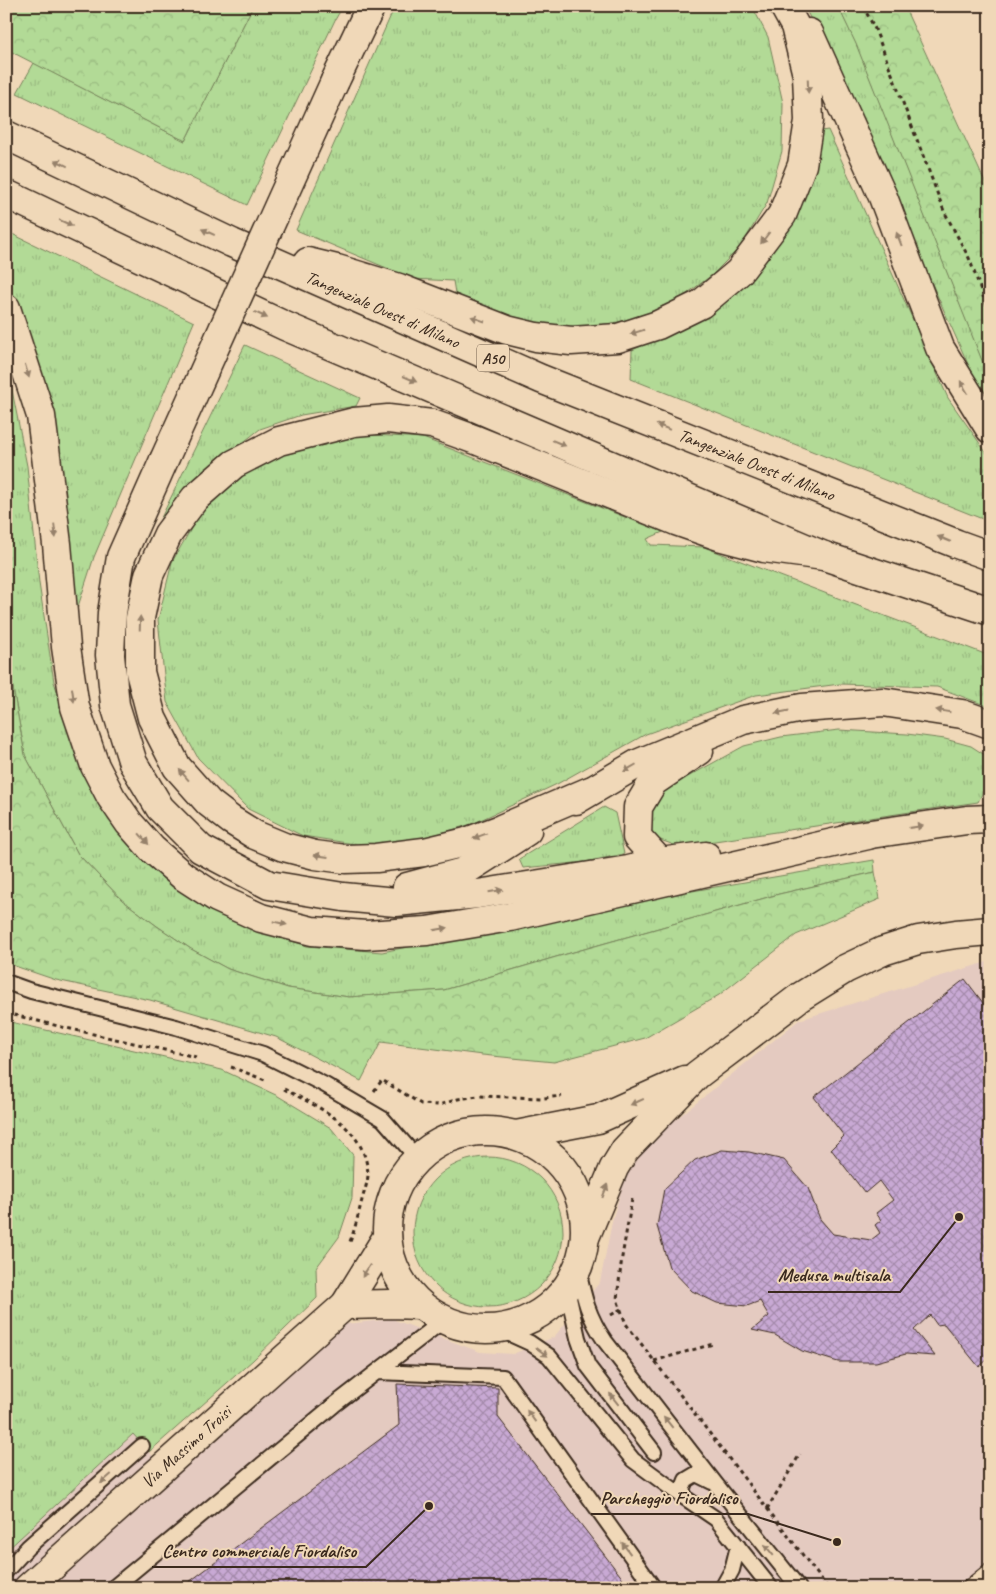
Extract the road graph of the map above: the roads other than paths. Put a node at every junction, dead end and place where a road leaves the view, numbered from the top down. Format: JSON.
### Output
{"nodes":[{"id":1,"x":371,"y":6,"type":"edge"},
{"id":2,"x":784,"y":6,"type":"edge"},
{"id":3,"x":796,"y":6,"type":"edge"},
{"id":4,"x":6,"y":135,"type":"edge"},
{"id":5,"x":6,"y":194,"type":"edge"},
{"id":6,"x":232,"y":243,"type":"junction"},
{"id":7,"x":6,"y":308,"type":"edge"},
{"id":8,"x":990,"y":429,"type":"edge"},
{"id":9,"x":824,"y":556,"type":"junction"},
{"id":10,"x":990,"y":556,"type":"edge"},
{"id":11,"x":990,"y":611,"type":"edge"},
{"id":12,"x":743,"y":720,"type":"junction"},
{"id":13,"x":990,"y":724,"type":"edge"},
{"id":14,"x":590,"y":791,"type":"junction"},
{"id":15,"x":990,"y":819,"type":"edge"},
{"id":16,"x":868,"y":835,"type":"junction"},
{"id":17,"x":660,"y":862,"type":"junction"},
{"id":18,"x":343,"y":897,"type":"junction"},
{"id":19,"x":990,"y":931,"type":"edge"},
{"id":20,"x":6,"y":982,"type":"edge"},
{"id":21,"x":697,"y":1075,"type":"junction"},
{"id":22,"x":516,"y":1135,"type":"junction"},
{"id":23,"x":417,"y":1158,"type":"junction"},
{"id":24,"x":387,"y":1236,"type":"junction"},
{"id":25,"x":586,"y":1236,"type":"junction"},
{"id":26,"x":572,"y":1280,"type":"junction"},
{"id":27,"x":420,"y":1304,"type":"junction"},
{"id":28,"x":345,"y":1305,"type":"junction"},
{"id":29,"x":444,"y":1320,"type":"junction"},
{"id":30,"x":499,"y":1329,"type":"junction"},
{"id":31,"x":376,"y":1372,"type":"junction"},
{"id":32,"x":142,"y":1446,"type":"dead end"},
{"id":33,"x":654,"y":1452,"type":"dead end"},
{"id":34,"x":715,"y":1483,"type":"junction"},
{"id":35,"x":686,"y":1498,"type":"junction"},
{"id":36,"x":738,"y":1546,"type":"junction"},
{"id":37,"x":6,"y":1571,"type":"edge"},
{"id":38,"x":990,"y":1571,"type":"edge"},
{"id":39,"x":768,"y":1584,"type":"edge"},
{"id":40,"x":28,"y":1588,"type":"edge"},
{"id":41,"x":113,"y":1588,"type":"edge"},
{"id":42,"x":654,"y":1588,"type":"edge"},
{"id":43,"x":722,"y":1588,"type":"edge"},
{"id":44,"x":799,"y":1588,"type":"edge"},
{"id":45,"x":969,"y":1588,"type":"edge"}],
"edges":[{"from":1,"to":18,"type":"main road","bridge":true},
{"from":2,"to":6,"type":"main road","one_way":true},
{"from":8,"to":3,"type":"main road","one_way":true},
{"from":6,"to":4,"type":"main road","name":"Tangenziale Ovest di Milano","number":"A50","one_way":true},
{"from":5,"to":9,"type":"main road","one_way":true},
{"from":10,"to":6,"type":"main road","name":"Tangenziale Ovest di Milano","number":"A50","one_way":true},
{"from":7,"to":16,"type":"main road","one_way":true},
{"from":9,"to":11,"type":"main road"},
{"from":14,"to":9,"type":"main road","one_way":true},
{"from":13,"to":12,"type":"main road","one_way":true},
{"from":12,"to":14,"type":"main road","one_way":true},
{"from":12,"to":17,"type":"main road"},
{"from":14,"to":18,"type":"main road"},
{"from":16,"to":15,"type":"main road","one_way":true},
{"from":16,"to":17,"type":"main road"},
{"from":18,"to":17,"type":"main road","one_way":true},
{"from":19,"to":21,"type":"main road"},
{"from":20,"to":23,"type":"lane"},
{"from":21,"to":22,"type":"main road","one_way":true},
{"from":25,"to":21,"type":"main road","one_way":true},
{"from":22,"to":23,"type":"main road"},
{"from":22,"to":25,"type":"main road"},
{"from":23,"to":24,"type":"main road"},
{"from":24,"to":27,"type":"main road"},
{"from":24,"to":28,"type":"main road","name":"Via Massimo Troisi","one_way":true},
{"from":25,"to":26,"type":"main road"},
{"from":26,"to":30,"type":"main road"},
{"from":33,"to":26,"type":"lane","one_way":true},
{"from":34,"to":26,"type":"lane","one_way":true},
{"from":27,"to":28,"type":"main road"},
{"from":27,"to":29,"type":"main road"},
{"from":28,"to":40,"type":"main road","name":"Via Massimo Troisi"},
{"from":29,"to":30,"type":"main road"},
{"from":29,"to":31,"type":"lane"},
{"from":30,"to":35,"type":"lane","one_way":true},
{"from":31,"to":41,"type":"lane"},
{"from":42,"to":31,"type":"lane","one_way":true},
{"from":32,"to":37,"type":"lane","one_way":true},
{"from":34,"to":35,"type":"lane"},
{"from":44,"to":34,"type":"lane","one_way":true},
{"from":35,"to":36,"type":"lane"},
{"from":36,"to":39,"type":"lane"},
{"from":36,"to":43,"type":"lane"},
{"from":38,"to":45,"type":"lane"}]}
